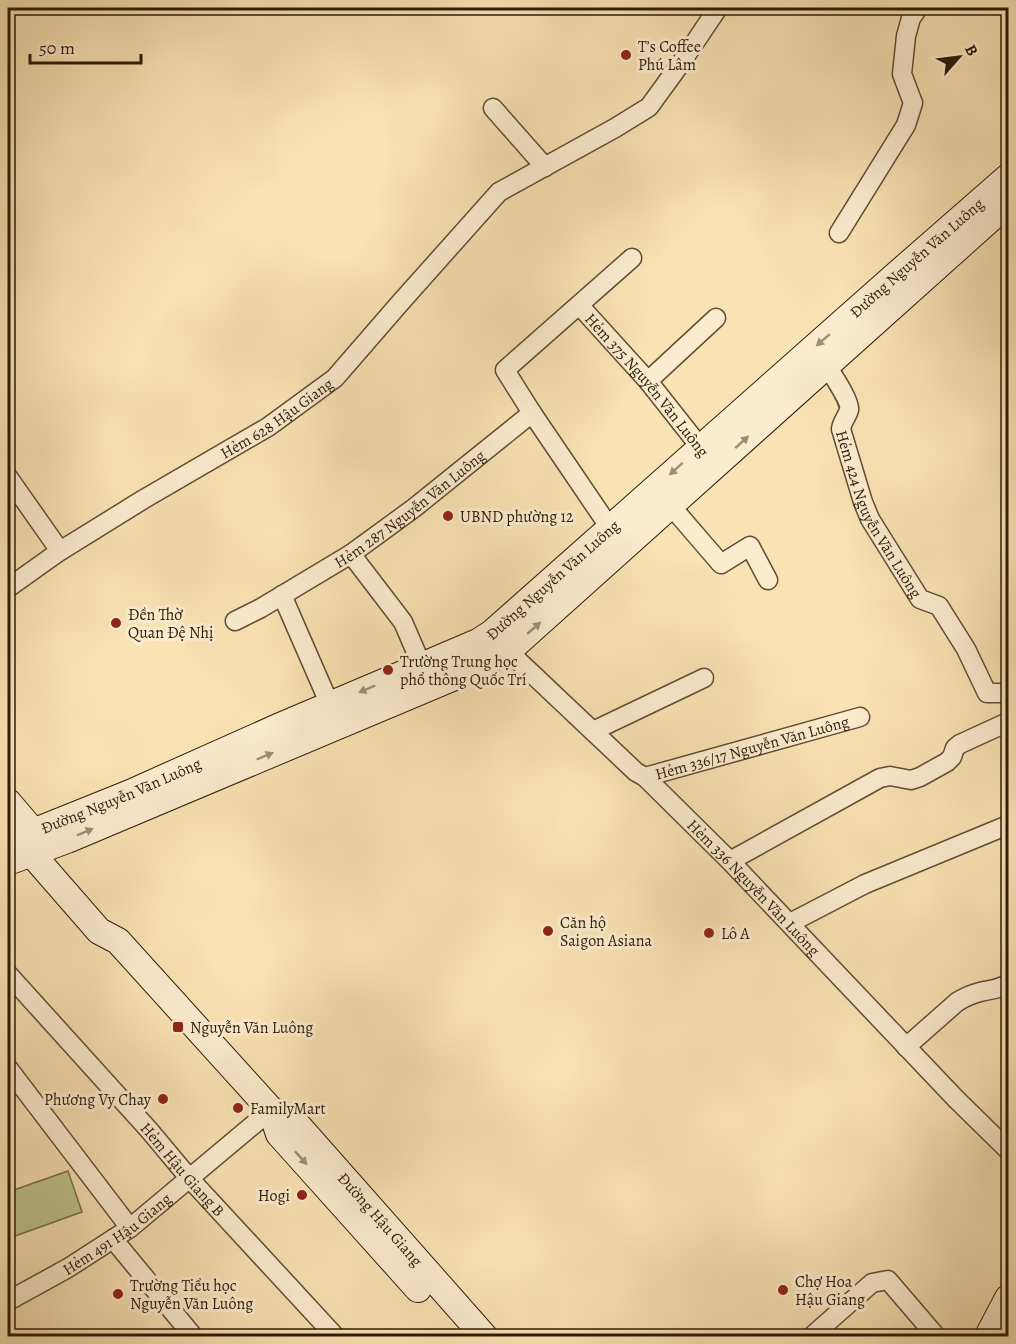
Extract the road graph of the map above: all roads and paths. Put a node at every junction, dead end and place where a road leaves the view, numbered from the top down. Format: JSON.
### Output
{"nodes":[{"id":1,"x":718,"y":8,"type":"edge"},
{"id":2,"x":918,"y":8,"type":"edge"},
{"id":3,"x":493,"y":108,"type":"dead end"},
{"id":4,"x":545,"y":167,"type":"junction"},
{"id":5,"x":1008,"y":177,"type":"edge"},
{"id":6,"x":1008,"y":203,"type":"edge"},
{"id":7,"x":839,"y":233,"type":"dead end"},
{"id":8,"x":632,"y":258,"type":"dead end"},
{"id":9,"x":579,"y":305,"type":"junction"},
{"id":10,"x":717,"y":318,"type":"dead end"},
{"id":11,"x":827,"y":366,"type":"junction"},
{"id":12,"x":648,"y":381,"type":"junction"},
{"id":13,"x":532,"y":413,"type":"junction"},
{"id":14,"x":708,"y":457,"type":"junction"},
{"id":15,"x":8,"y":477,"type":"edge"},
{"id":16,"x":671,"y":506,"type":"junction"},
{"id":17,"x":610,"y":528,"type":"junction"},
{"id":18,"x":60,"y":551,"type":"junction"},
{"id":19,"x":351,"y":554,"type":"junction"},
{"id":20,"x":768,"y":580,"type":"dead end"},
{"id":21,"x":8,"y":588,"type":"edge"},
{"id":22,"x":282,"y":595,"type":"junction"},
{"id":23,"x":235,"y":621,"type":"dead end"},
{"id":24,"x":500,"y":642,"type":"junction"},
{"id":25,"x":422,"y":666,"type":"junction"},
{"id":26,"x":704,"y":678,"type":"dead end"},
{"id":27,"x":1008,"y":693,"type":"edge"},
{"id":28,"x":330,"y":705,"type":"junction"},
{"id":29,"x":860,"y":717,"type":"dead end"},
{"id":30,"x":1008,"y":722,"type":"edge"},
{"id":31,"x":593,"y":731,"type":"junction"},
{"id":32,"x":645,"y":777,"type":"junction"},
{"id":33,"x":8,"y":802,"type":"edge"},
{"id":34,"x":1008,"y":825,"type":"edge"},
{"id":35,"x":22,"y":844,"type":"edge"},
{"id":36,"x":730,"y":861,"type":"junction"},
{"id":37,"x":790,"y":923,"type":"junction"},
{"id":38,"x":8,"y":974,"type":"edge"},
{"id":39,"x":1006,"y":988,"type":"edge"},
{"id":40,"x":906,"y":1047,"type":"junction"},
{"id":41,"x":8,"y":1068,"type":"edge"},
{"id":42,"x":271,"y":1110,"type":"junction"},
{"id":43,"x":1008,"y":1150,"type":"edge"},
{"id":44,"x":190,"y":1179,"type":"junction"},
{"id":45,"x":130,"y":1228,"type":"junction"},
{"id":46,"x":113,"y":1239,"type":"junction"},
{"id":47,"x":1008,"y":1298,"type":"edge"},
{"id":48,"x":8,"y":1301,"type":"edge"},
{"id":49,"x":193,"y":1336,"type":"edge"},
{"id":50,"x":335,"y":1336,"type":"edge"},
{"id":51,"x":461,"y":1336,"type":"edge"},
{"id":52,"x":484,"y":1336,"type":"edge"},
{"id":53,"x":812,"y":1336,"type":"edge"},
{"id":54,"x":936,"y":1336,"type":"edge"},
{"id":55,"x":988,"y":1336,"type":"edge"}],
"edges":[{"from":1,"to":4,"type":"street","name":"Hẻm 628 Hậu Giang"},
{"from":2,"to":7,"type":"street"},
{"from":3,"to":4,"type":"street"},
{"from":4,"to":18,"type":"street","name":"Hẻm 628 Hậu Giang"},
{"from":5,"to":14,"type":"main road","name":"Đường Nguyễn Văn Luông","one_way":true},
{"from":6,"to":11,"type":"main road","name":"Đường Nguyễn Văn Luông"},
{"from":8,"to":9,"type":"street"},
{"from":9,"to":12,"type":"street","name":"Hẻm 375 Nguyễn Văn Luông"},
{"from":9,"to":13,"type":"street"},
{"from":10,"to":12,"type":"street"},
{"from":14,"to":11,"type":"main road","name":"Đường Nguyễn Văn Luông","one_way":true},
{"from":11,"to":27,"type":"street","name":"Hẻm 424 Nguyễn Văn Luông"},
{"from":12,"to":14,"type":"street","name":"Hẻm 375 Nguyễn Văn Luông"},
{"from":13,"to":17,"type":"street"},
{"from":13,"to":19,"type":"street","name":"Hẻm 287 Nguyễn Văn Luông"},
{"from":14,"to":16,"type":"main road","name":"Đường Nguyễn Văn Luông"},
{"from":14,"to":17,"type":"main road","name":"Đường Nguyễn Văn Luông","one_way":true},
{"from":15,"to":18,"type":"street"},
{"from":16,"to":20,"type":"street"},
{"from":24,"to":16,"type":"main road","name":"Đường Nguyễn Văn Luông","one_way":true},
{"from":17,"to":24,"type":"main road","name":"Đường Nguyễn Văn Luông"},
{"from":18,"to":21,"type":"street","name":"Hẻm 628 Hậu Giang"},
{"from":19,"to":22,"type":"street","name":"Hẻm 287 Nguyễn Văn Luông"},
{"from":19,"to":25,"type":"street"},
{"from":22,"to":23,"type":"street","name":"Hẻm 287 Nguyễn Văn Luông"},
{"from":22,"to":28,"type":"street"},
{"from":24,"to":25,"type":"main road","name":"Đường Nguyễn Văn Luông"},
{"from":24,"to":31,"type":"street","name":"Hẻm 336 Nguyễn Văn Luông"},
{"from":35,"to":24,"type":"main road","name":"Đường Nguyễn Văn Luông","one_way":true},
{"from":25,"to":28,"type":"main road","name":"Đường Nguyễn Văn Luông","one_way":true},
{"from":26,"to":31,"type":"street"},
{"from":28,"to":35,"type":"main road","name":"Đường Nguyễn Văn Luông"},
{"from":29,"to":32,"type":"street","name":"Hẻm 336/17 Nguyễn Văn Luông"},
{"from":30,"to":36,"type":"street"},
{"from":31,"to":32,"type":"street","name":"Hẻm 336 Nguyễn Văn Luông"},
{"from":32,"to":36,"type":"street","name":"Hẻm 336 Nguyễn Văn Luông"},
{"from":33,"to":35,"type":"main road","name":"Đường Hậu Giang"},
{"from":34,"to":37,"type":"street"},
{"from":35,"to":42,"type":"main road","name":"Đường Hậu Giang"},
{"from":36,"to":37,"type":"street","name":"Hẻm 336 Nguyễn Văn Luông"},
{"from":37,"to":40,"type":"street","name":"Hẻm 336 Nguyễn Văn Luông"},
{"from":38,"to":44,"type":"street","name":"Hẻm Hậu Giang B"},
{"from":39,"to":40,"type":"street"},
{"from":40,"to":43,"type":"street","name":"Hẻm 336 Nguyễn Văn Luông"},
{"from":41,"to":45,"type":"street"},
{"from":42,"to":44,"type":"street","name":"Hẻm 491 Hậu Giang"},
{"from":42,"to":51,"type":"main road","name":"Đường Hậu Giang","one_way":true},
{"from":42,"to":52,"type":"main road","name":"Đường Hậu Giang"},
{"from":44,"to":45,"type":"street","name":"Hẻm 491 Hậu Giang"},
{"from":44,"to":50,"type":"street","name":"Hẻm Hậu Giang B"},
{"from":45,"to":46,"type":"street","name":"Hẻm 491 Hậu Giang"},
{"from":46,"to":48,"type":"street","name":"Hẻm 491 Hậu Giang"},
{"from":46,"to":49,"type":"street"},
{"from":47,"to":55,"type":"main road"},
{"from":53,"to":54,"type":"street"}]}
